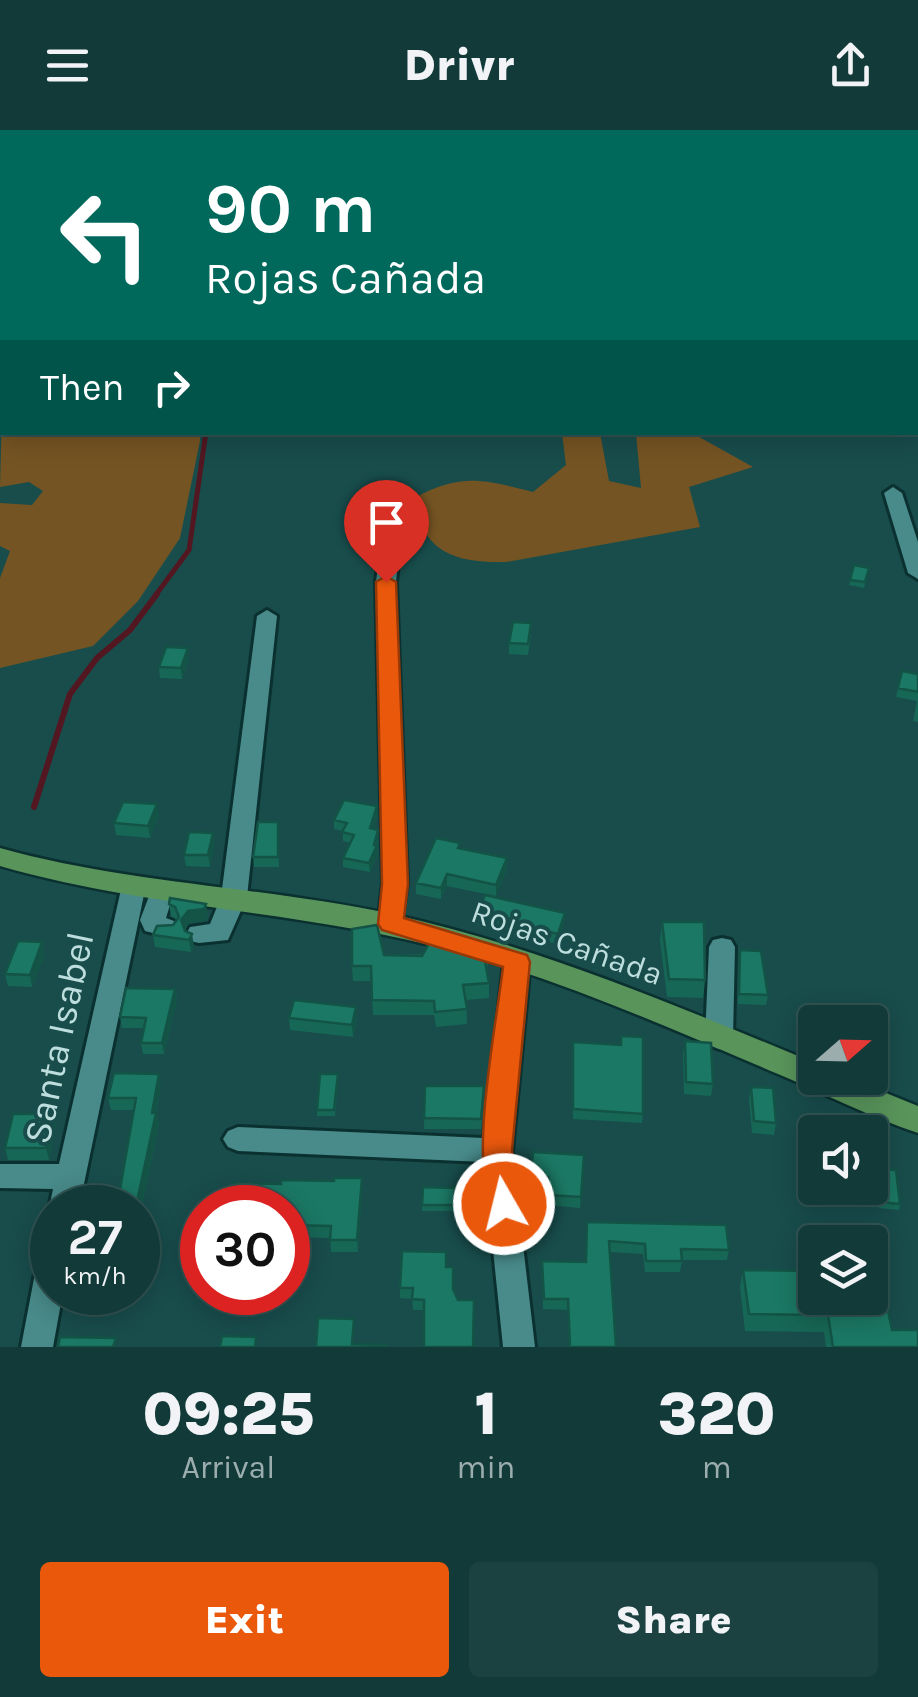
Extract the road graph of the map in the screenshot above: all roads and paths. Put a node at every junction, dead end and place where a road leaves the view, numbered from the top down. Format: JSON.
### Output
{"nodes":[{"id":1,"x":893,"y":494,"type":"dead end"},
{"id":2,"x":395,"y":504,"type":"dead end"},
{"id":3,"x":918,"y":574,"type":"edge"},
{"id":4,"x":267,"y":616,"type":"dead end"},
{"id":5,"x":0,"y":857,"type":"edge"},
{"id":6,"x":149,"y":887,"type":"junction"},
{"id":7,"x":234,"y":897,"type":"junction"},
{"id":8,"x":391,"y":924,"type":"junction"},
{"id":9,"x":199,"y":934,"type":"dead end"},
{"id":10,"x":722,"y":947,"type":"dead end"},
{"id":11,"x":517,"y":962,"type":"junction"},
{"id":12,"x":719,"y":1038,"type":"junction"},
{"id":13,"x":918,"y":1120,"type":"edge"},
{"id":14,"x":238,"y":1139,"type":"dead end"},
{"id":15,"x":497,"y":1150,"type":"junction"},
{"id":16,"x":0,"y":1176,"type":"edge"},
{"id":17,"x":70,"y":1177,"type":"junction"},
{"id":18,"x":68,"y":1185,"type":"edge"},
{"id":19,"x":43,"y":1315,"type":"edge"},
{"id":20,"x":37,"y":1347,"type":"edge"},
{"id":21,"x":519,"y":1347,"type":"edge"}],
"edges":[{"from":1,"to":3,"type":"street"},
{"from":2,"to":8,"type":"street"},
{"from":4,"to":7,"type":"street"},
{"from":5,"to":6,"type":"main road","name":"Rojas Cañada"},
{"from":6,"to":7,"type":"main road","name":"Rojas Cañada"},
{"from":6,"to":17,"type":"street","name":"Santa Isabel"},
{"from":7,"to":8,"type":"main road","name":"Rojas Cañada"},
{"from":7,"to":9,"type":"street"},
{"from":8,"to":11,"type":"main road","name":"Rojas Cañada"},
{"from":10,"to":12,"type":"street"},
{"from":11,"to":12,"type":"main road","name":"Rojas Cañada"},
{"from":11,"to":15,"type":"street"},
{"from":12,"to":13,"type":"main road","name":"Rojas Cañada"},
{"from":14,"to":15,"type":"street"},
{"from":15,"to":21,"type":"street"},
{"from":16,"to":17,"type":"street"},
{"from":17,"to":18,"type":"street","name":"Santa Isabel"},
{"from":19,"to":20,"type":"street"}]}
